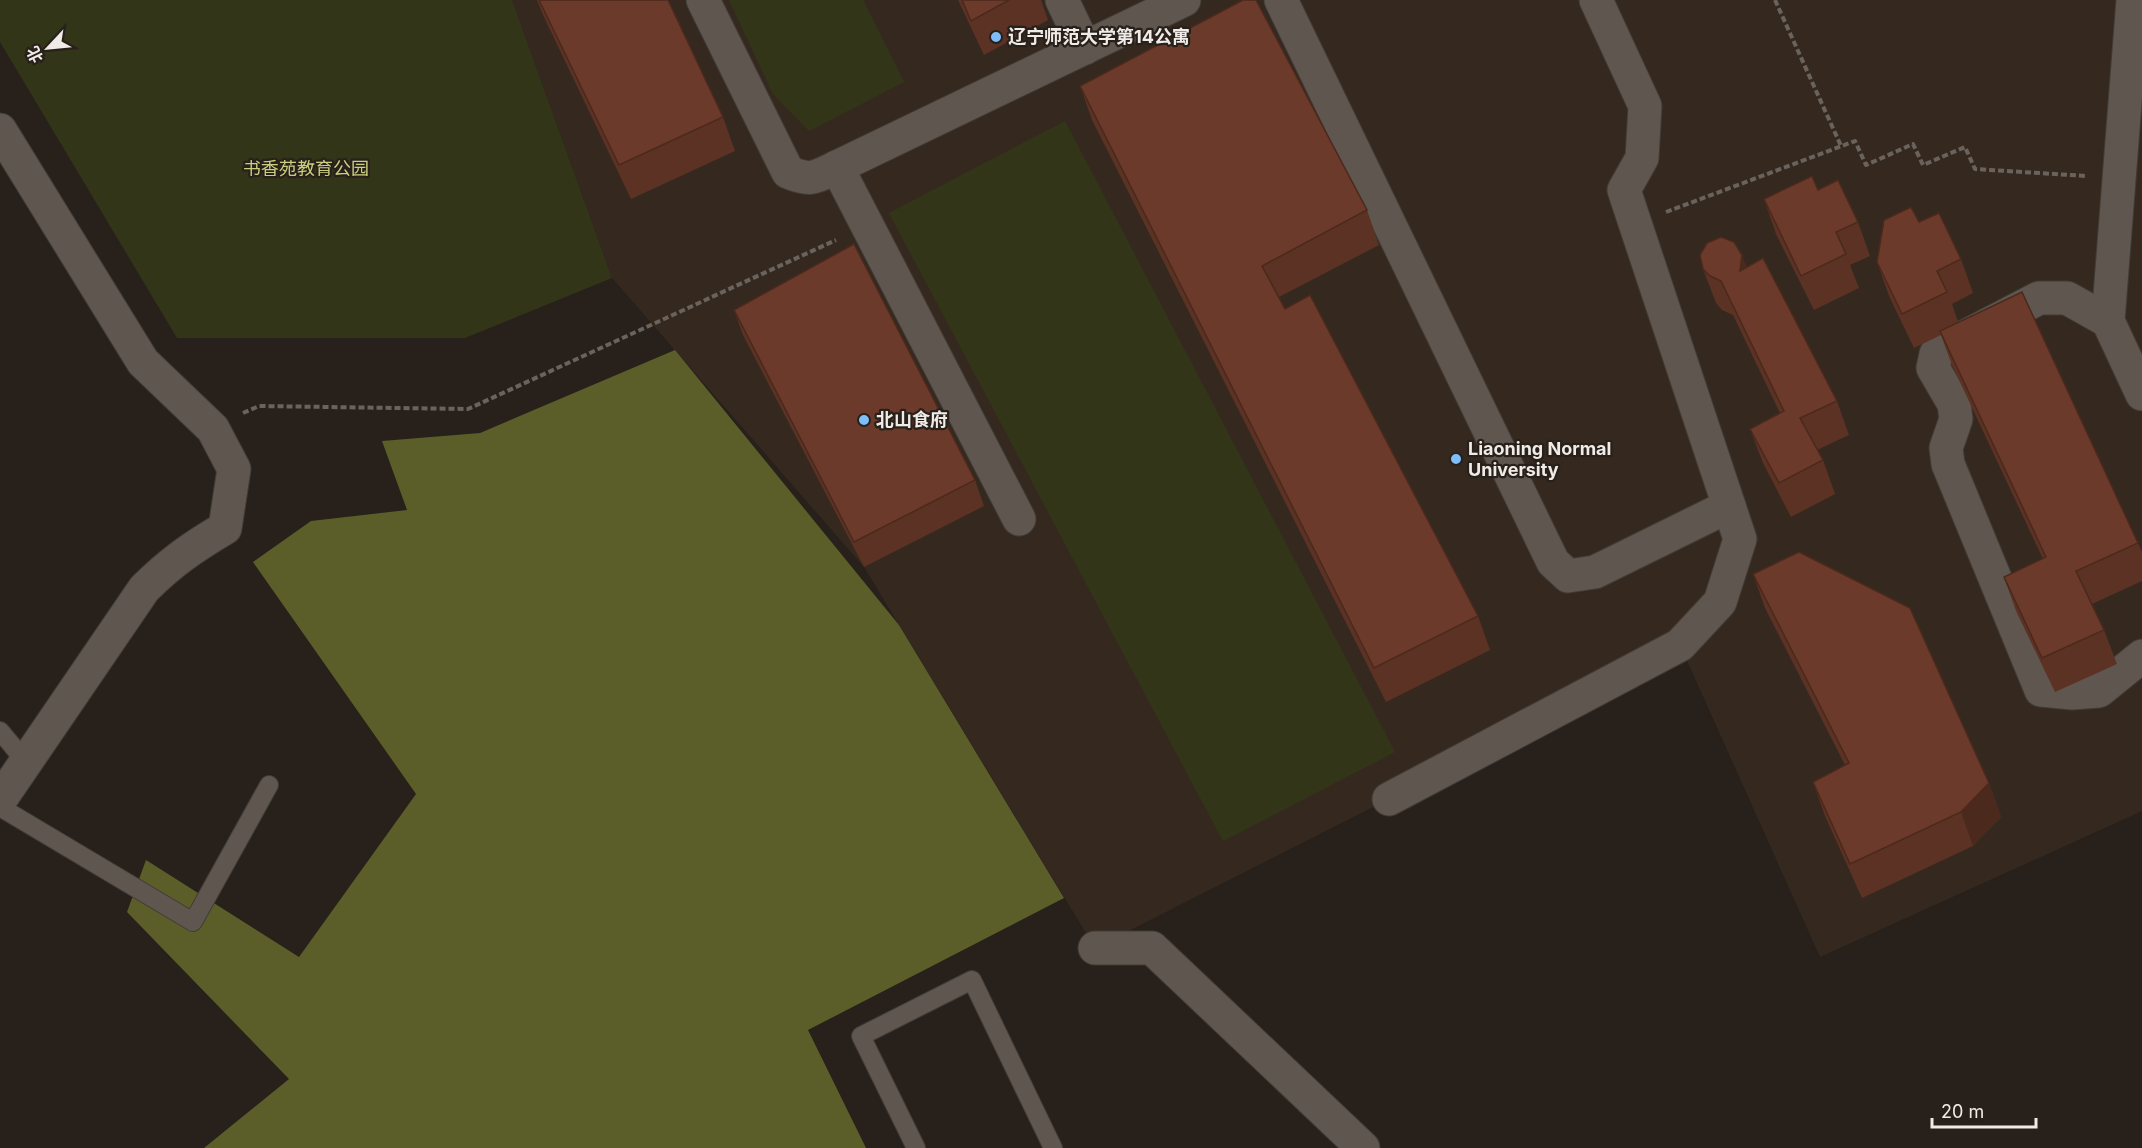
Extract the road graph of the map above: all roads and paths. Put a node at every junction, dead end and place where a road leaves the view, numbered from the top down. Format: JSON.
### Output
{"nodes":[{"id":1,"x":703,"y":0,"type":"edge"},
{"id":2,"x":1062,"y":0,"type":"edge"},
{"id":3,"x":1184,"y":0,"type":"edge"},
{"id":4,"x":1281,"y":0,"type":"edge"},
{"id":5,"x":1596,"y":0,"type":"edge"},
{"id":6,"x":1775,"y":0,"type":"edge"},
{"id":7,"x":2133,"y":0,"type":"edge"},
{"id":8,"x":1084,"y":48,"type":"junction"},
{"id":9,"x":0,"y":130,"type":"edge"},
{"id":10,"x":1841,"y":146,"type":"junction"},
{"id":11,"x":837,"y":167,"type":"junction"},
{"id":12,"x":2120,"y":179,"type":"junction"},
{"id":13,"x":1635,"y":223,"type":"junction"},
{"id":14,"x":867,"y":226,"type":"junction"},
{"id":15,"x":2122,"y":334,"type":"edge"},
{"id":16,"x":2142,"y":394,"type":"edge"},
{"id":17,"x":213,"y":429,"type":"junction"},
{"id":18,"x":1729,"y":506,"type":"junction"},
{"id":19,"x":1019,"y":519,"type":"dead end"},
{"id":20,"x":2142,"y":656,"type":"edge"},
{"id":21,"x":0,"y":731,"type":"edge"},
{"id":22,"x":26,"y":762,"type":"junction"},
{"id":23,"x":269,"y":785,"type":"dead end"},
{"id":24,"x":1389,"y":799,"type":"dead end"},
{"id":25,"x":0,"y":800,"type":"edge"},
{"id":26,"x":0,"y":807,"type":"edge"},
{"id":27,"x":1095,"y":948,"type":"dead end"},
{"id":28,"x":915,"y":1148,"type":"edge"},
{"id":29,"x":1053,"y":1148,"type":"edge"},
{"id":30,"x":1363,"y":1148,"type":"edge"}],
"edges":[{"from":1,"to":11,"type":"street"},
{"from":2,"to":8,"type":"street"},
{"from":3,"to":8,"type":"street"},
{"from":4,"to":18,"type":"street"},
{"from":5,"to":13,"type":"street"},
{"from":6,"to":10,"type":"path"},
{"from":7,"to":12,"type":"street"},
{"from":8,"to":11,"type":"street"},
{"from":9,"to":17,"type":"street"},
{"from":10,"to":12,"type":"path"},
{"from":10,"to":13,"type":"path"},
{"from":11,"to":14,"type":"street"},
{"from":12,"to":15,"type":"street"},
{"from":13,"to":18,"type":"street"},
{"from":14,"to":17,"type":"path"},
{"from":14,"to":19,"type":"street"},
{"from":15,"to":16,"type":"street"},
{"from":15,"to":20,"type":"street"},
{"from":17,"to":22,"type":"street"},
{"from":18,"to":24,"type":"street"},
{"from":21,"to":22,"type":"lane"},
{"from":22,"to":25,"type":"street"},
{"from":23,"to":26,"type":"lane"},
{"from":27,"to":30,"type":"street"},
{"from":28,"to":29,"type":"lane"}]}
